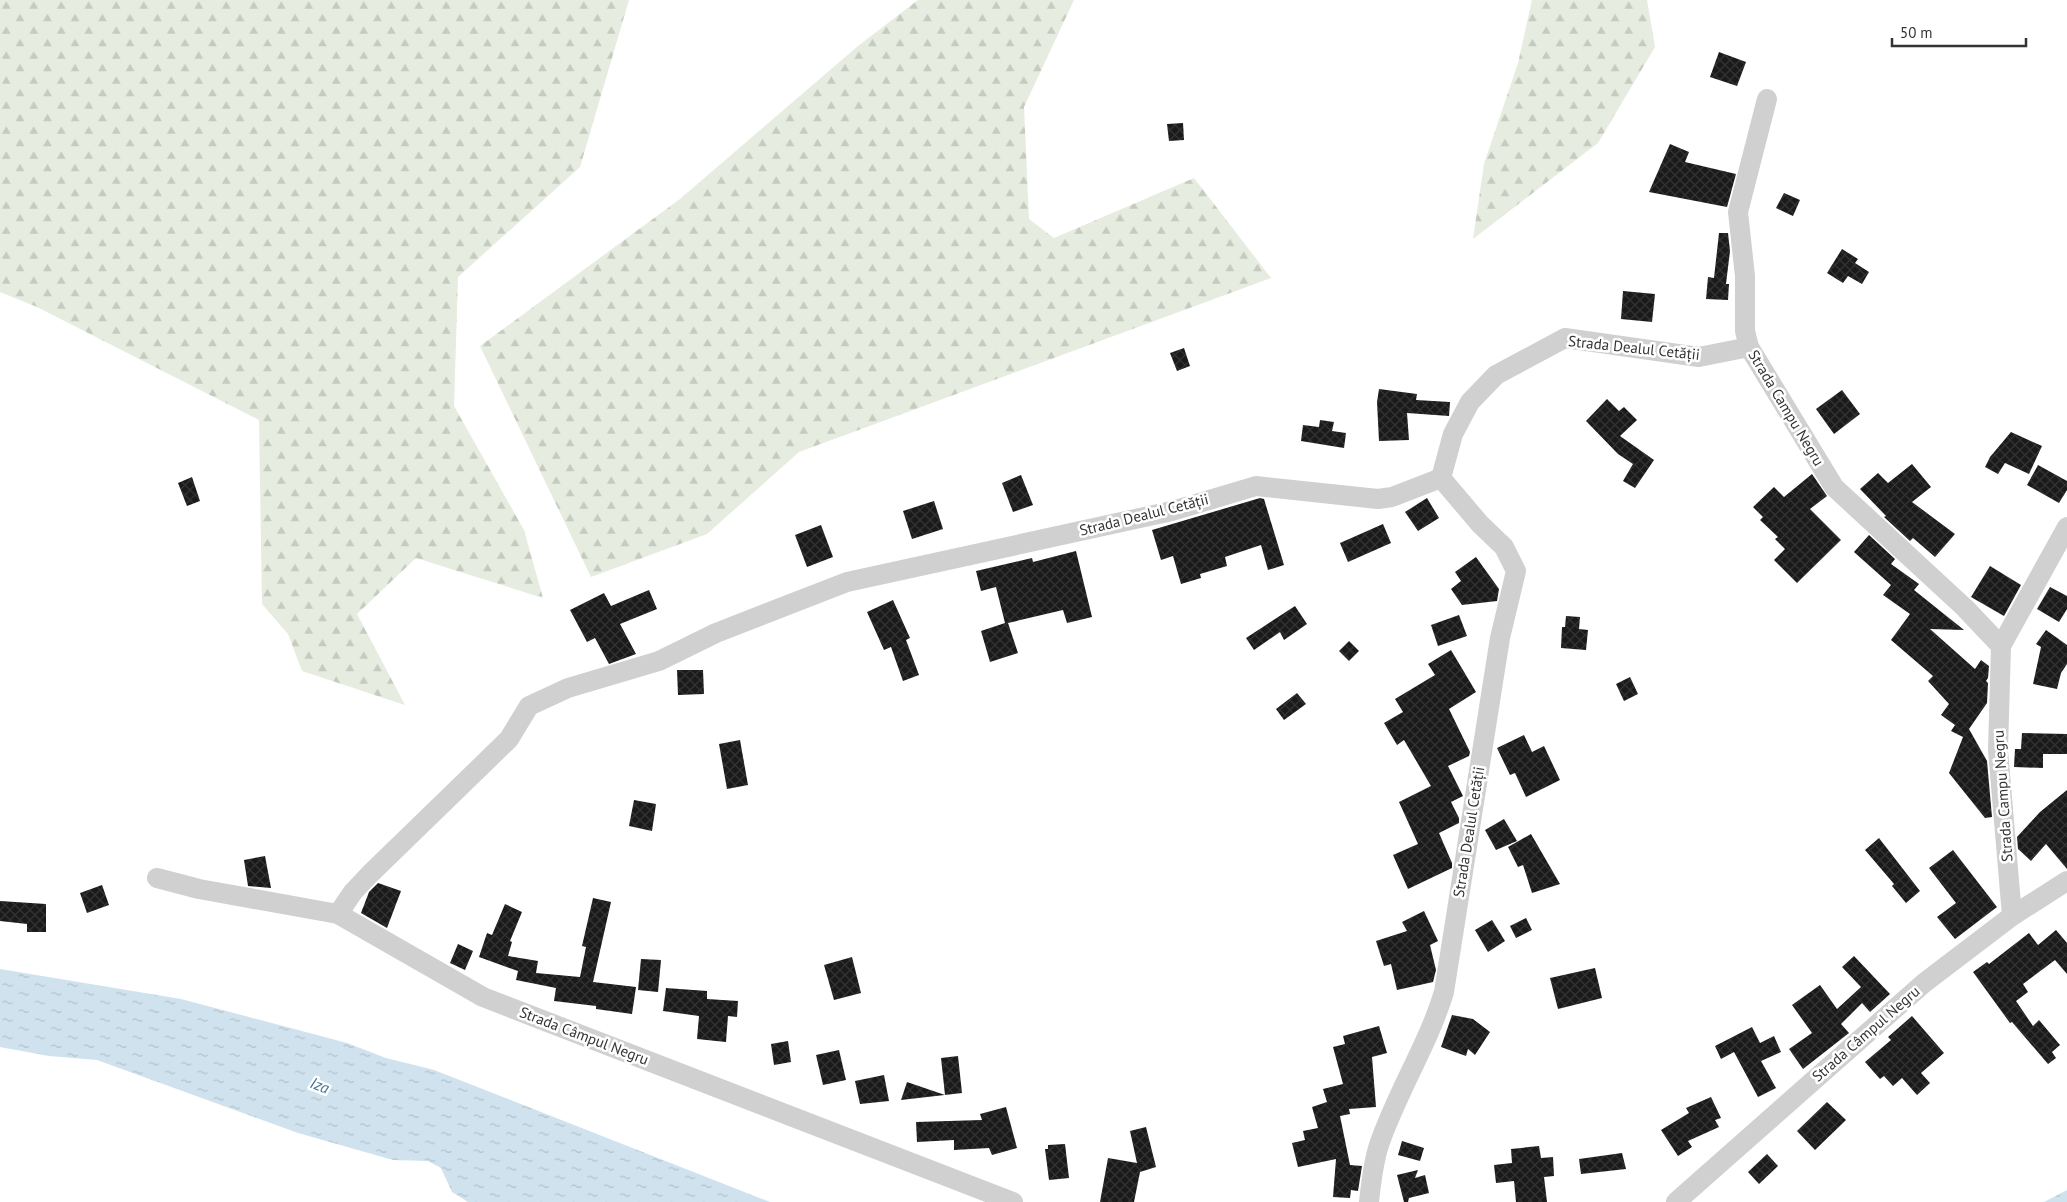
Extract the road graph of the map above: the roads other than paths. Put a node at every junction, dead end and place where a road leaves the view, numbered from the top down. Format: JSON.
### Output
{"nodes":[{"id":1,"x":1767,"y":99,"type":"dead end"},
{"id":2,"x":1748,"y":347,"type":"junction"},
{"id":3,"x":1441,"y":478,"type":"junction"},
{"id":4,"x":2067,"y":527,"type":"edge"},
{"id":5,"x":2001,"y":646,"type":"junction"},
{"id":6,"x":157,"y":878,"type":"dead end"},
{"id":7,"x":2067,"y":881,"type":"edge"},
{"id":8,"x":338,"y":914,"type":"junction"},
{"id":9,"x":2012,"y":916,"type":"junction"},
{"id":10,"x":1013,"y":1202,"type":"edge"},
{"id":11,"x":1369,"y":1202,"type":"edge"},
{"id":12,"x":1676,"y":1202,"type":"edge"}],
"edges":[{"from":1,"to":2,"type":"street","name":"Strada Campu Negru"},
{"from":2,"to":3,"type":"street","name":"Strada Dealul Cetății"},
{"from":2,"to":5,"type":"street","name":"Strada Campu Negru"},
{"from":3,"to":8,"type":"street","name":"Strada Dealul Cetății"},
{"from":3,"to":11,"type":"street","name":"Strada Dealul Cetății"},
{"from":4,"to":5,"type":"street","name":"Strada Campu Negru"},
{"from":5,"to":9,"type":"street","name":"Strada Campu Negru"},
{"from":6,"to":8,"type":"street","name":"Strada Câmpul Negru"},
{"from":7,"to":9,"type":"street","name":"Strada Câmpul Negru"},
{"from":8,"to":10,"type":"street","name":"Strada Câmpul Negru"},
{"from":9,"to":12,"type":"street","name":"Strada Câmpul Negru"}]}
